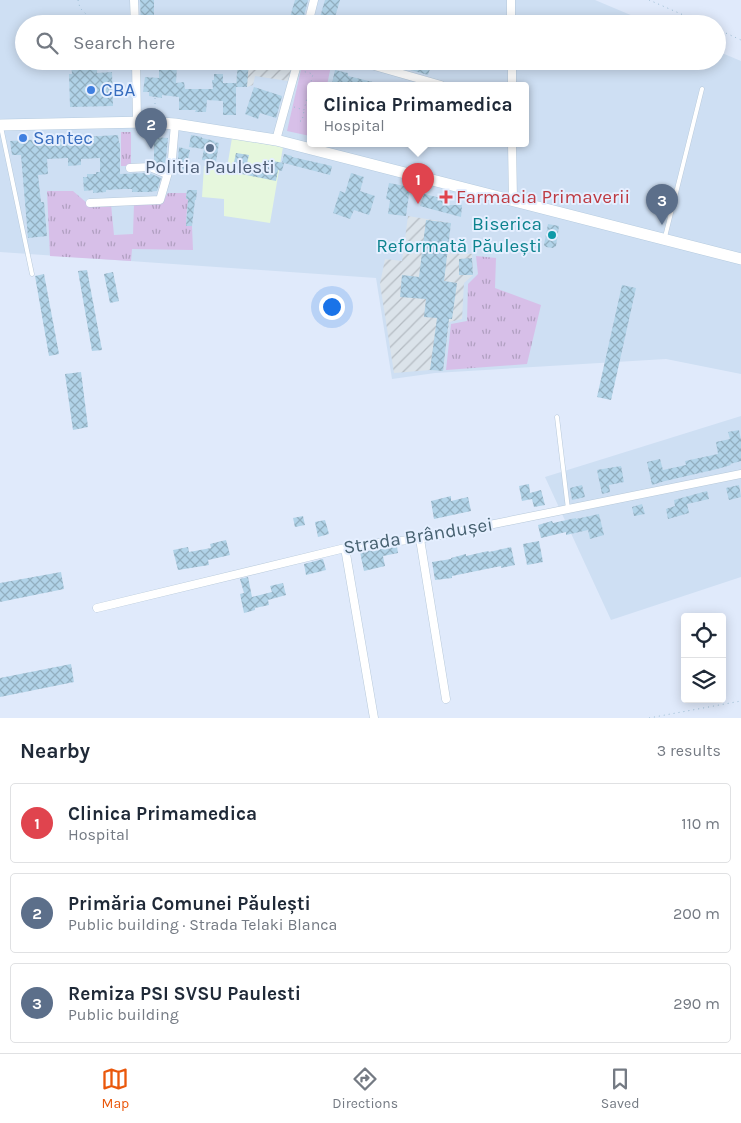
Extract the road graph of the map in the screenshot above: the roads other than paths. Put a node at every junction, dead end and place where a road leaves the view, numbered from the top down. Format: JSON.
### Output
{"nodes":[{"id":1,"x":134,"y":0,"type":"edge"},
{"id":2,"x":314,"y":0,"type":"edge"},
{"id":3,"x":511,"y":0,"type":"edge"},
{"id":4,"x":133,"y":15,"type":"edge"},
{"id":5,"x":310,"y":15,"type":"edge"},
{"id":6,"x":511,"y":15,"type":"edge"},
{"id":7,"x":136,"y":70,"type":"edge"},
{"id":8,"x":295,"y":70,"type":"edge"},
{"id":9,"x":388,"y":70,"type":"edge"},
{"id":10,"x":430,"y":82,"type":"edge"},
{"id":11,"x":702,"y":89,"type":"dead end"},
{"id":12,"x":137,"y":122,"type":"junction"},
{"id":13,"x":175,"y":124,"type":"junction"},
{"id":14,"x":0,"y":125,"type":"edge"},
{"id":15,"x":276,"y":140,"type":"junction"},
{"id":16,"x":512,"y":147,"type":"edge"},
{"id":17,"x":130,"y":168,"type":"dead end"},
{"id":18,"x":167,"y":174,"type":"junction"},
{"id":19,"x":513,"y":200,"type":"junction"},
{"id":20,"x":90,"y":202,"type":"dead end"},
{"id":21,"x":664,"y":240,"type":"junction"},
{"id":22,"x":741,"y":259,"type":"edge"},
{"id":23,"x":32,"y":274,"type":"dead end"},
{"id":24,"x":557,"y":417,"type":"dead end"},
{"id":25,"x":741,"y":474,"type":"edge"},
{"id":26,"x":568,"y":509,"type":"junction"},
{"id":27,"x":420,"y":539,"type":"junction"},
{"id":28,"x":345,"y":548,"type":"junction"},
{"id":29,"x":97,"y":608,"type":"dead end"},
{"id":30,"x":446,"y":699,"type":"dead end"},
{"id":31,"x":374,"y":718,"type":"edge"}],
"edges":[{"from":1,"to":4,"type":"street"},
{"from":2,"to":5,"type":"street"},
{"from":3,"to":6,"type":"street"},
{"from":7,"to":12,"type":"street"},
{"from":8,"to":15,"type":"street"},
{"from":9,"to":10,"type":"street"},
{"from":11,"to":21,"type":"lane"},
{"from":12,"to":13,"type":"main road"},
{"from":12,"to":14,"type":"main road"},
{"from":13,"to":15,"type":"main road"},
{"from":13,"to":18,"type":"street"},
{"from":14,"to":23,"type":"lane"},
{"from":15,"to":19,"type":"main road"},
{"from":16,"to":19,"type":"street"},
{"from":17,"to":18,"type":"street"},
{"from":18,"to":20,"type":"street"},
{"from":19,"to":21,"type":"main road"},
{"from":21,"to":22,"type":"main road"},
{"from":24,"to":26,"type":"lane"},
{"from":25,"to":26,"type":"street","name":"Strada Brândușei"},
{"from":26,"to":27,"type":"street","name":"Strada Brândușei"},
{"from":27,"to":28,"type":"street","name":"Strada Brândușei"},
{"from":27,"to":30,"type":"street"},
{"from":28,"to":29,"type":"street","name":"Strada Brândușei"},
{"from":28,"to":31,"type":"street"}]}
